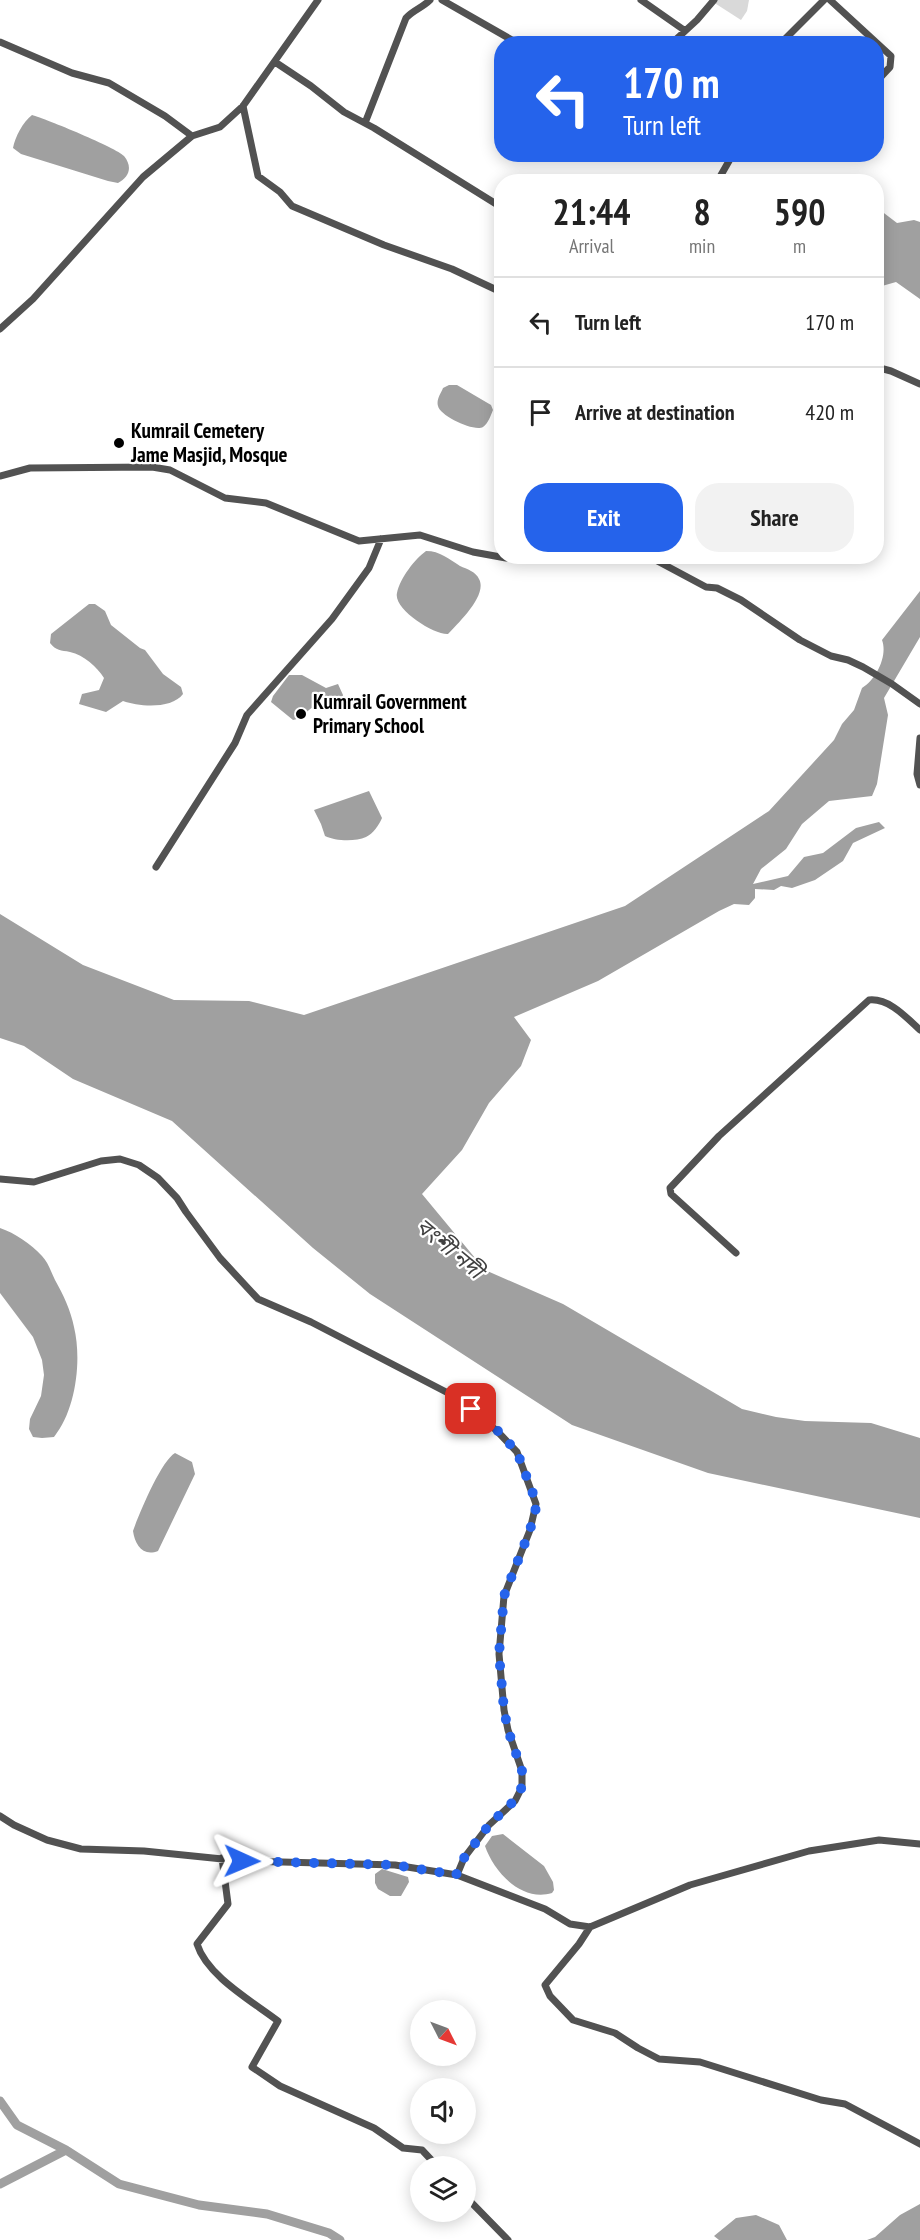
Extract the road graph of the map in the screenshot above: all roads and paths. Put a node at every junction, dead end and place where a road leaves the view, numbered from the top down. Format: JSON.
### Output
{"nodes":[{"id":1,"x":318,"y":0,"type":"edge"},
{"id":2,"x":430,"y":0,"type":"edge"},
{"id":3,"x":442,"y":0,"type":"edge"},
{"id":4,"x":641,"y":0,"type":"edge"},
{"id":5,"x":714,"y":0,"type":"edge"},
{"id":6,"x":824,"y":0,"type":"edge"},
{"id":7,"x":830,"y":0,"type":"edge"},
{"id":8,"x":684,"y":30,"type":"junction"},
{"id":9,"x":505,"y":36,"type":"edge"},
{"id":10,"x":678,"y":36,"type":"edge"},
{"id":11,"x":788,"y":36,"type":"edge"},
{"id":12,"x":869,"y":36,"type":"edge"},
{"id":13,"x":0,"y":42,"type":"edge"},
{"id":14,"x":884,"y":50,"type":"edge"},
{"id":15,"x":275,"y":62,"type":"junction"},
{"id":16,"x":884,"y":73,"type":"edge"},
{"id":17,"x":243,"y":106,"type":"junction"},
{"id":18,"x":365,"y":123,"type":"junction"},
{"id":19,"x":192,"y":136,"type":"junction"},
{"id":20,"x":494,"y":203,"type":"edge"},
{"id":21,"x":494,"y":289,"type":"edge"},
{"id":22,"x":0,"y":329,"type":"edge"},
{"id":23,"x":884,"y":369,"type":"edge"},
{"id":24,"x":920,"y":384,"type":"edge"},
{"id":25,"x":0,"y":476,"type":"edge"},
{"id":26,"x":381,"y":539,"type":"junction"},
{"id":27,"x":494,"y":556,"type":"edge"},
{"id":28,"x":663,"y":564,"type":"edge"},
{"id":29,"x":920,"y":704,"type":"edge"},
{"id":30,"x":920,"y":738,"type":"edge"},
{"id":31,"x":920,"y":785,"type":"edge"},
{"id":32,"x":156,"y":867,"type":"dead end"},
{"id":33,"x":920,"y":1030,"type":"edge"},
{"id":34,"x":0,"y":1179,"type":"edge"},
{"id":35,"x":736,"y":1252,"type":"dead end"},
{"id":36,"x":0,"y":1816,"type":"edge"},
{"id":37,"x":920,"y":1844,"type":"edge"},
{"id":38,"x":222,"y":1858,"type":"junction"},
{"id":39,"x":456,"y":1875,"type":"junction"},
{"id":40,"x":590,"y":1927,"type":"junction"},
{"id":41,"x":920,"y":2144,"type":"edge"},
{"id":42,"x":428,"y":2156,"type":"edge"},
{"id":43,"x":476,"y":2207,"type":"edge"},
{"id":44,"x":508,"y":2240,"type":"edge"}],
"edges":[{"from":1,"to":15,"type":"street"},
{"from":2,"to":18,"type":"street"},
{"from":3,"to":9,"type":"street"},
{"from":4,"to":8,"type":"street"},
{"from":5,"to":8,"type":"street"},
{"from":6,"to":11,"type":"street"},
{"from":7,"to":12,"type":"street"},
{"from":8,"to":10,"type":"street"},
{"from":13,"to":19,"type":"street"},
{"from":14,"to":16,"type":"street"},
{"from":15,"to":17,"type":"street"},
{"from":15,"to":18,"type":"street"},
{"from":17,"to":19,"type":"street"},
{"from":17,"to":21,"type":"street"},
{"from":18,"to":20,"type":"street"},
{"from":19,"to":22,"type":"street"},
{"from":23,"to":24,"type":"street"},
{"from":25,"to":26,"type":"street"},
{"from":26,"to":27,"type":"street"},
{"from":26,"to":32,"type":"street"},
{"from":28,"to":29,"type":"street"},
{"from":30,"to":31,"type":"street"},
{"from":33,"to":35,"type":"street"},
{"from":34,"to":39,"type":"street"},
{"from":36,"to":38,"type":"street"},
{"from":37,"to":40,"type":"street"},
{"from":38,"to":39,"type":"street"},
{"from":38,"to":42,"type":"street"},
{"from":39,"to":40,"type":"street"},
{"from":40,"to":41,"type":"street"},
{"from":43,"to":44,"type":"street"}]}
